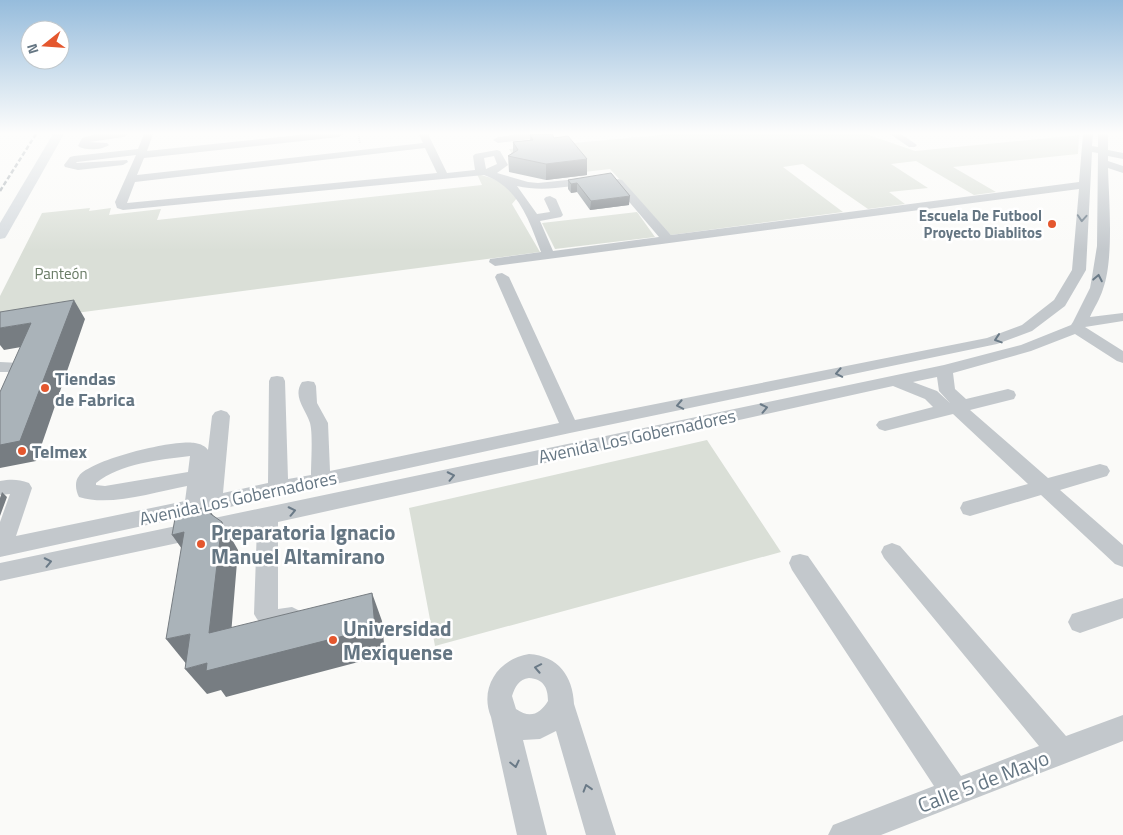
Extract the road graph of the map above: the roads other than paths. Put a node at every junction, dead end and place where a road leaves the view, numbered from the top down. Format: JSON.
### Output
{"nodes":[{"id":1,"x":36,"y":173,"type":"edge"},
{"id":2,"x":134,"y":173,"type":"edge"},
{"id":3,"x":185,"y":173,"type":"edge"},
{"id":4,"x":466,"y":173,"type":"edge"},
{"id":5,"x":492,"y":173,"type":"edge"},
{"id":6,"x":493,"y":173,"type":"edge"},
{"id":7,"x":1088,"y":173,"type":"edge"},
{"id":8,"x":1097,"y":173,"type":"edge"},
{"id":9,"x":443,"y":175,"type":"joint"},
{"id":10,"x":602,"y":177,"type":"edge"},
{"id":11,"x":132,"y":179,"type":"junction"},
{"id":12,"x":618,"y":182,"type":"edge"},
{"id":13,"x":1084,"y":185,"type":"junction"},
{"id":14,"x":550,"y":199,"type":"dead end"},
{"id":15,"x":532,"y":218,"type":"junction"},
{"id":16,"x":0,"y":235,"type":"edge"},
{"id":17,"x":668,"y":239,"type":"junction"},
{"id":18,"x":549,"y":255,"type":"junction"},
{"id":19,"x":1123,"y":317,"type":"edge"},
{"id":20,"x":1078,"y":326,"type":"junction"},
{"id":21,"x":1123,"y":358,"type":"edge"},
{"id":22,"x":0,"y":367,"type":"edge"},
{"id":23,"x":944,"y":370,"type":"junction"},
{"id":24,"x":894,"y":380,"type":"junction"},
{"id":25,"x":277,"y":382,"type":"dead end"},
{"id":26,"x":308,"y":386,"type":"dead end"},
{"id":27,"x":1008,"y":395,"type":"dead end"},
{"id":28,"x":717,"y":397,"type":"junction"},
{"id":29,"x":949,"y":402,"type":"junction"},
{"id":30,"x":0,"y":403,"type":"edge"},
{"id":31,"x":730,"y":415,"type":"junction"},
{"id":32,"x":221,"y":416,"type":"dead end"},
{"id":33,"x":885,"y":424,"type":"dead end"},
{"id":34,"x":570,"y":427,"type":"junction"},
{"id":35,"x":1100,"y":472,"type":"dead end"},
{"id":36,"x":198,"y":477,"type":"junction"},
{"id":37,"x":321,"y":480,"type":"junction"},
{"id":38,"x":0,"y":488,"type":"edge"},
{"id":39,"x":1044,"y":488,"type":"junction"},
{"id":40,"x":278,"y":490,"type":"junction"},
{"id":41,"x":203,"y":505,"type":"junction"},
{"id":42,"x":970,"y":508,"type":"dead end"},
{"id":43,"x":268,"y":516,"type":"junction"},
{"id":44,"x":0,"y":548,"type":"edge"},
{"id":45,"x":892,"y":552,"type":"dead end"},
{"id":46,"x":1123,"y":558,"type":"edge"},
{"id":47,"x":800,"y":563,"type":"dead end"},
{"id":48,"x":0,"y":572,"type":"edge"},
{"id":49,"x":1123,"y":608,"type":"edge"},
{"id":50,"x":310,"y":614,"type":"edge"},
{"id":51,"x":1080,"y":622,"type":"dead end"},
{"id":52,"x":561,"y":704,"type":"junction"},
{"id":53,"x":504,"y":716,"type":"junction"},
{"id":54,"x":1123,"y":728,"type":"edge"},
{"id":55,"x":1061,"y":751,"type":"junction"},
{"id":56,"x":955,"y":792,"type":"junction"},
{"id":57,"x":532,"y":835,"type":"edge"},
{"id":58,"x":601,"y":835,"type":"edge"},
{"id":59,"x":843,"y":835,"type":"edge"}],
"edges":[{"from":1,"to":16,"type":"main road"},
{"from":2,"to":11,"type":"street"},
{"from":3,"to":11,"type":"street"},
{"from":4,"to":9,"type":"street"},
{"from":5,"to":15,"type":"street"},
{"from":6,"to":10,"type":"street"},
{"from":7,"to":13,"type":"street","name":"Avenida Los Gobernadores"},
{"from":20,"to":8,"type":"street","name":"Avenida Los Gobernadores","one_way":true},
{"from":9,"to":11,"type":"street"},
{"from":12,"to":17,"type":"street"},
{"from":13,"to":17,"type":"street"},
{"from":13,"to":28,"type":"street","name":"Avenida Los Gobernadores","one_way":true},
{"from":14,"to":15,"type":"street"},
{"from":15,"to":18,"type":"street"},
{"from":17,"to":18,"type":"street"},
{"from":18,"to":34,"type":"street"},
{"from":19,"to":20,"type":"street"},
{"from":20,"to":21,"type":"street"},
{"from":20,"to":23,"type":"street","name":"Avenida Los Gobernadores"},
{"from":22,"to":30,"type":"street"},
{"from":23,"to":24,"type":"street","name":"Avenida Los Gobernadores"},
{"from":23,"to":29,"type":"street"},
{"from":24,"to":29,"type":"street"},
{"from":31,"to":24,"type":"street","name":"Avenida Los Gobernadores","one_way":true},
{"from":25,"to":40,"type":"street"},
{"from":26,"to":37,"type":"street"},
{"from":27,"to":29,"type":"street"},
{"from":28,"to":31,"type":"street"},
{"from":28,"to":34,"type":"street","name":"Avenida Los Gobernadores","one_way":true},
{"from":29,"to":33,"type":"street"},
{"from":29,"to":39,"type":"street"},
{"from":43,"to":31,"type":"street","name":"Avenida Los Gobernadores","one_way":true},
{"from":32,"to":41,"type":"street"},
{"from":34,"to":37,"type":"street","name":"Avenida Los Gobernadores"},
{"from":35,"to":39,"type":"street"},
{"from":36,"to":36,"type":"street"},
{"from":36,"to":41,"type":"street"},
{"from":37,"to":40,"type":"street","name":"Avenida Los Gobernadores"},
{"from":38,"to":44,"type":"street"},
{"from":39,"to":42,"type":"street"},
{"from":39,"to":46,"type":"street"},
{"from":40,"to":41,"type":"street","name":"Avenida Los Gobernadores"},
{"from":41,"to":44,"type":"street","name":"Avenida Los Gobernadores"},
{"from":48,"to":43,"type":"street","name":"Avenida Los Gobernadores","one_way":true},
{"from":43,"to":50,"type":"street"},
{"from":45,"to":55,"type":"street"},
{"from":47,"to":56,"type":"street"},
{"from":49,"to":51,"type":"street"},
{"from":52,"to":53,"type":"street"},
{"from":52,"to":53,"type":"street","one_way":true},
{"from":58,"to":52,"type":"street","one_way":true},
{"from":53,"to":57,"type":"street","one_way":true},
{"from":54,"to":55,"type":"street","name":"Calle 5 de Mayo"},
{"from":55,"to":56,"type":"street","name":"Calle 5 de Mayo"},
{"from":56,"to":59,"type":"street","name":"Calle 5 de Mayo"}]}
